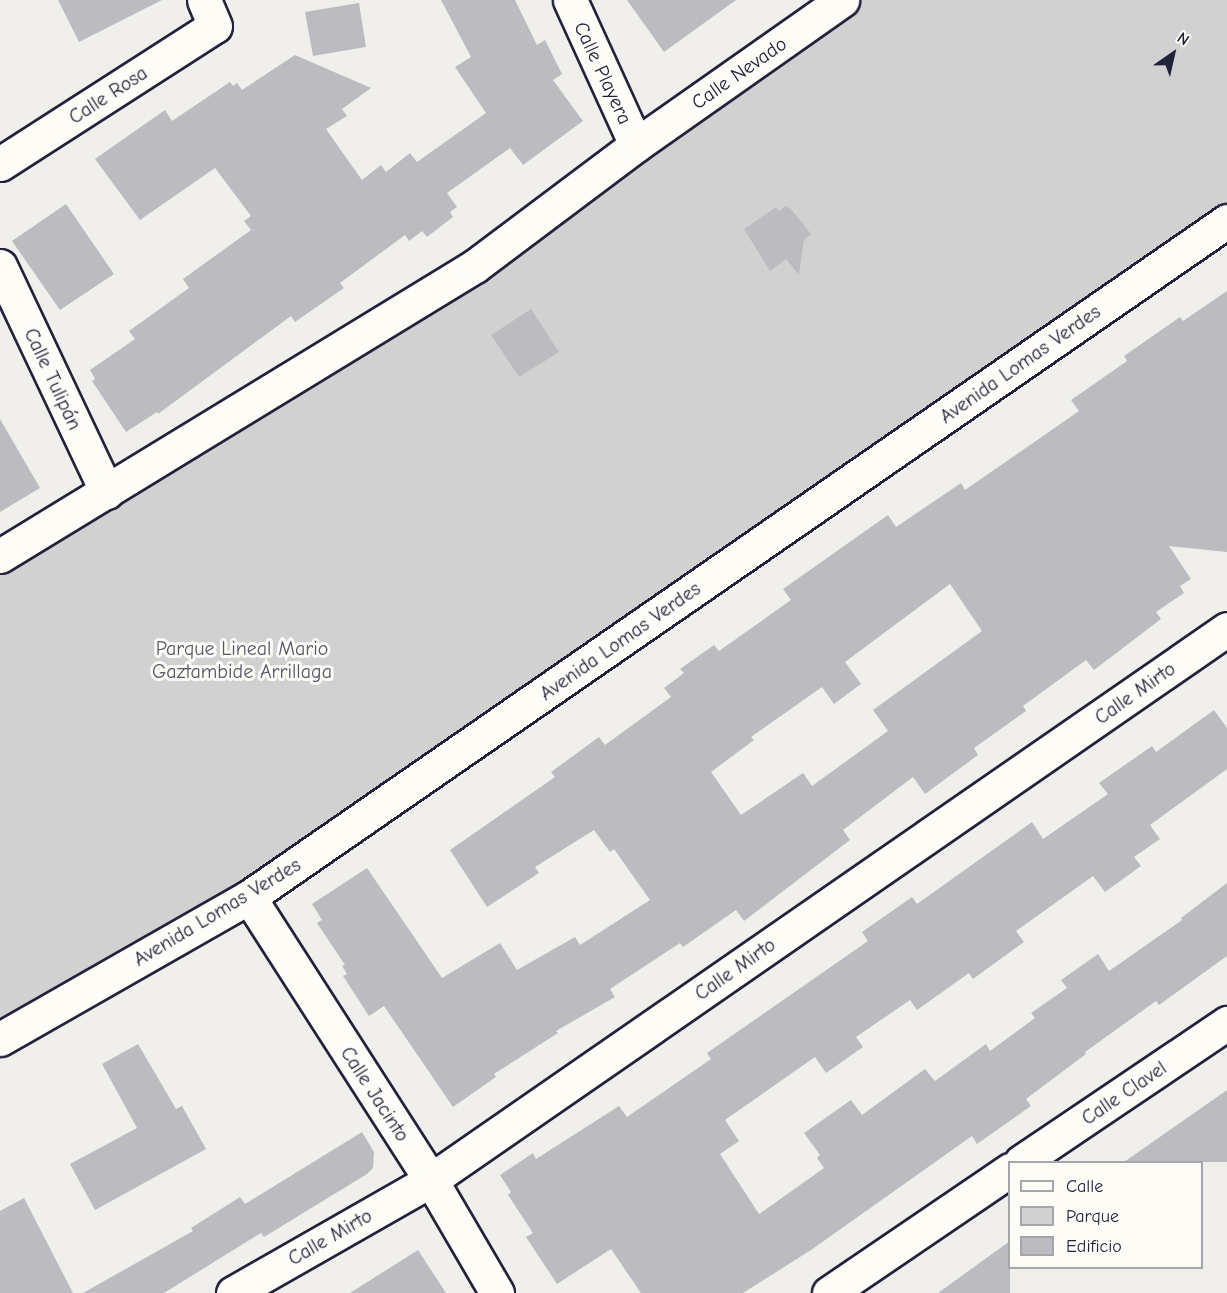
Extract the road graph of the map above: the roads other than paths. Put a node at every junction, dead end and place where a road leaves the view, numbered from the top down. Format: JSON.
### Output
{"nodes":[{"id":1,"x":570,"y":0,"type":"edge"},
{"id":2,"x":842,"y":0,"type":"edge"},
{"id":3,"x":210,"y":13,"type":"edge"},
{"id":4,"x":636,"y":145,"type":"junction"},
{"id":5,"x":0,"y":164,"type":"edge"},
{"id":6,"x":1227,"y":221,"type":"edge"},
{"id":7,"x":0,"y":266,"type":"edge"},
{"id":8,"x":107,"y":492,"type":"junction"},
{"id":9,"x":0,"y":556,"type":"edge"},
{"id":10,"x":1227,"y":629,"type":"edge"},
{"id":11,"x":249,"y":897,"type":"junction"},
{"id":12,"x":1227,"y":1023,"type":"edge"},
{"id":13,"x":0,"y":1039,"type":"edge"},
{"id":14,"x":1022,"y":1161,"type":"edge"},
{"id":15,"x":1008,"y":1171,"type":"edge"},
{"id":16,"x":431,"y":1180,"type":"junction"},
{"id":17,"x":233,"y":1293,"type":"edge"},
{"id":18,"x":497,"y":1293,"type":"edge"},
{"id":19,"x":829,"y":1293,"type":"edge"}],
"edges":[{"from":1,"to":4,"type":"street","name":"Calle Playera"},
{"from":2,"to":4,"type":"street","name":"Calle Nevado"},
{"from":3,"to":5,"type":"street","name":"Calle Rosa"},
{"from":4,"to":8,"type":"street","name":"Calle Nevado"},
{"from":6,"to":11,"type":"street","name":"Avenida Lomas Verdes"},
{"from":7,"to":8,"type":"street","name":"Calle Tulipán"},
{"from":8,"to":9,"type":"street","name":"Calle Nevado"},
{"from":10,"to":16,"type":"street","name":"Calle Mirto"},
{"from":11,"to":13,"type":"street","name":"Avenida Lomas Verdes"},
{"from":11,"to":16,"type":"street","name":"Calle Jacinto"},
{"from":12,"to":14,"type":"street","name":"Calle Clavel"},
{"from":15,"to":19,"type":"street"},
{"from":16,"to":17,"type":"street","name":"Calle Mirto"},
{"from":16,"to":18,"type":"street","name":"Calle Jacinto"}]}
